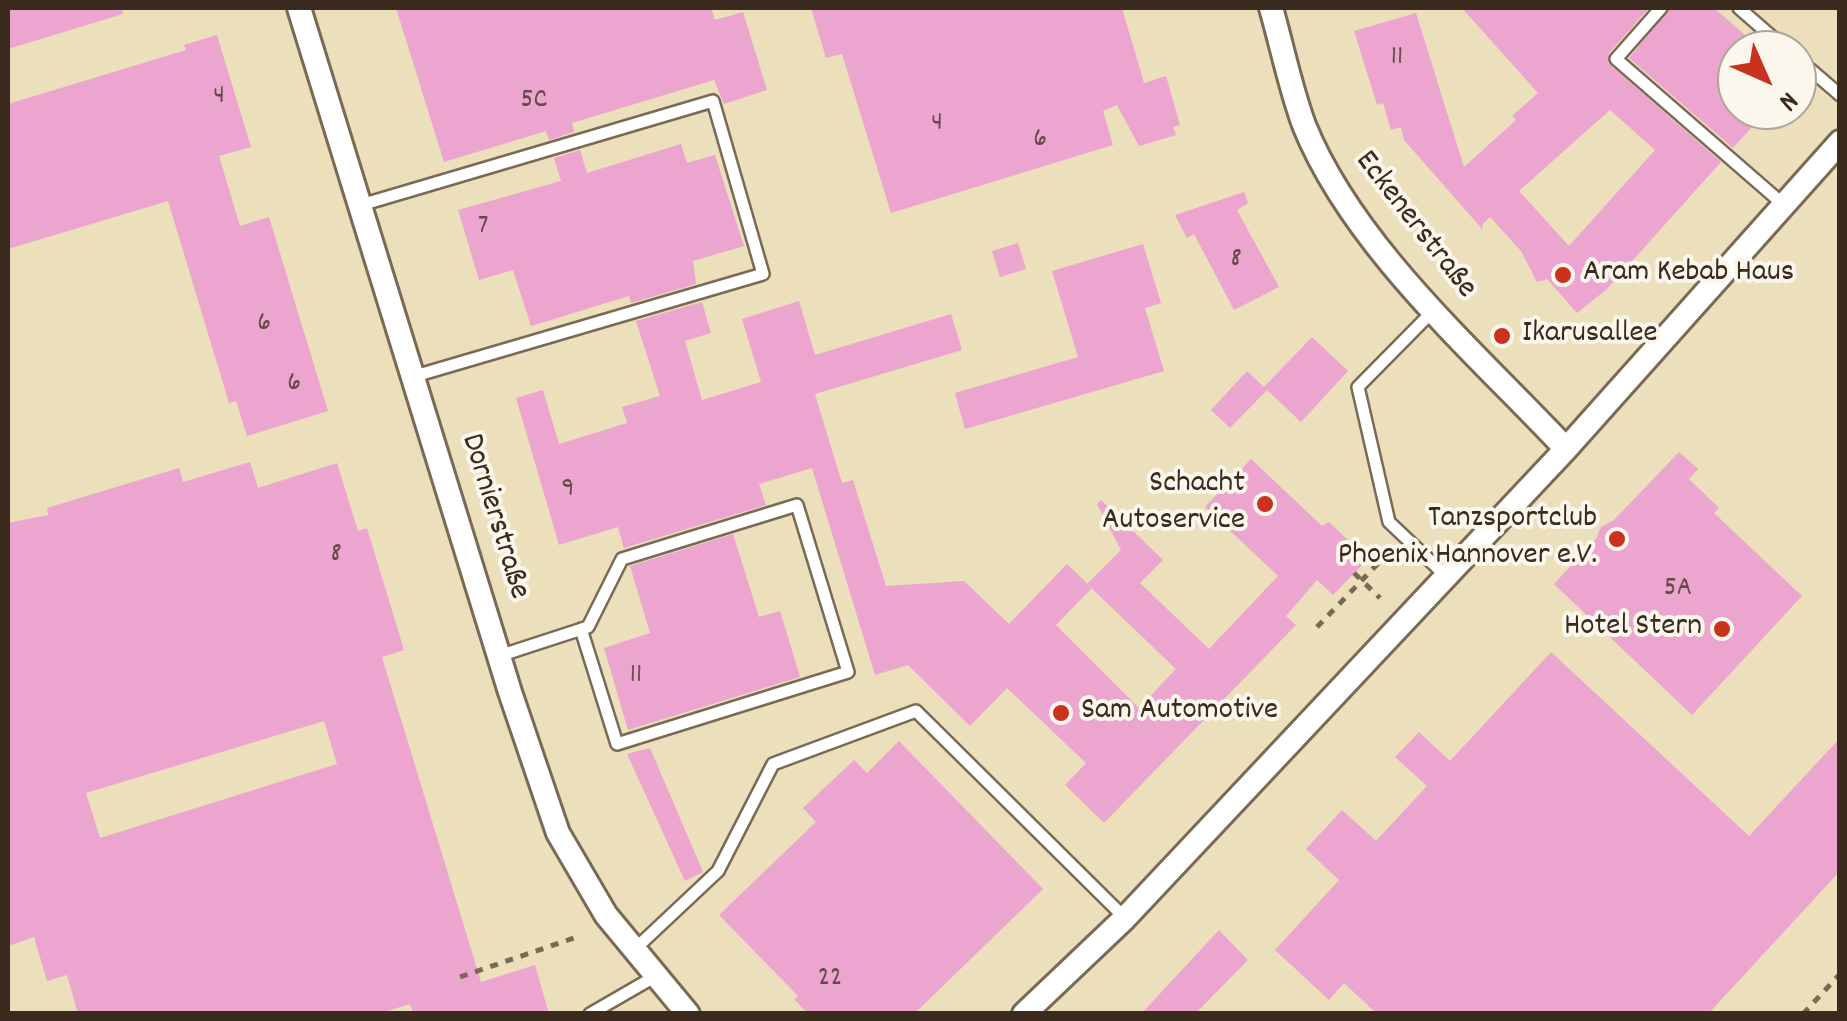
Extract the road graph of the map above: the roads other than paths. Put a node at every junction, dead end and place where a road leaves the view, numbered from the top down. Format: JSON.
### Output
{"nodes":[{"id":1,"x":300,"y":8,"type":"edge"},
{"id":2,"x":1271,"y":8,"type":"edge"},
{"id":3,"x":1661,"y":8,"type":"edge"},
{"id":4,"x":1738,"y":8,"type":"edge"},
{"id":5,"x":1764,"y":30,"type":"edge"},
{"id":6,"x":1817,"y":75,"type":"edge"},
{"id":7,"x":1840,"y":95,"type":"edge"},
{"id":8,"x":1840,"y":142,"type":"edge"},
{"id":9,"x":361,"y":205,"type":"junction"},
{"id":10,"x":1784,"y":205,"type":"junction"},
{"id":11,"x":1434,"y":309,"type":"junction"},
{"id":12,"x":415,"y":376,"type":"junction"},
{"id":13,"x":1566,"y":449,"type":"junction"},
{"id":14,"x":1446,"y":576,"type":"junction"},
{"id":15,"x":581,"y":629,"type":"junction"},
{"id":16,"x":502,"y":655,"type":"junction"},
{"id":17,"x":1125,"y":918,"type":"junction"},
{"id":18,"x":634,"y":950,"type":"junction"},
{"id":19,"x":654,"y":977,"type":"junction"},
{"id":20,"x":590,"y":1014,"type":"edge"},
{"id":21,"x":688,"y":1014,"type":"edge"},
{"id":22,"x":1024,"y":1014,"type":"edge"}],
"edges":[{"from":1,"to":9,"type":"street","name":"Dornierstraße"},
{"from":2,"to":11,"type":"street","name":"Eckenerstraße"},
{"from":3,"to":10,"type":"lane"},
{"from":4,"to":5,"type":"lane"},
{"from":6,"to":7,"type":"lane"},
{"from":8,"to":10,"type":"street"},
{"from":9,"to":12,"type":"street","name":"Dornierstraße"},
{"from":9,"to":12,"type":"lane"},
{"from":10,"to":13,"type":"street"},
{"from":11,"to":13,"type":"street","name":"Eckenerstraße"},
{"from":11,"to":14,"type":"lane"},
{"from":12,"to":16,"type":"street","name":"Dornierstraße"},
{"from":13,"to":14,"type":"street"},
{"from":14,"to":17,"type":"street"},
{"from":15,"to":15,"type":"lane"},
{"from":15,"to":16,"type":"lane"},
{"from":16,"to":18,"type":"street","name":"Dornierstraße"},
{"from":17,"to":18,"type":"lane"},
{"from":17,"to":22,"type":"street"},
{"from":18,"to":19,"type":"street","name":"Dornierstraße"},
{"from":19,"to":20,"type":"lane"},
{"from":19,"to":21,"type":"street","name":"Dornierstraße"}]}
